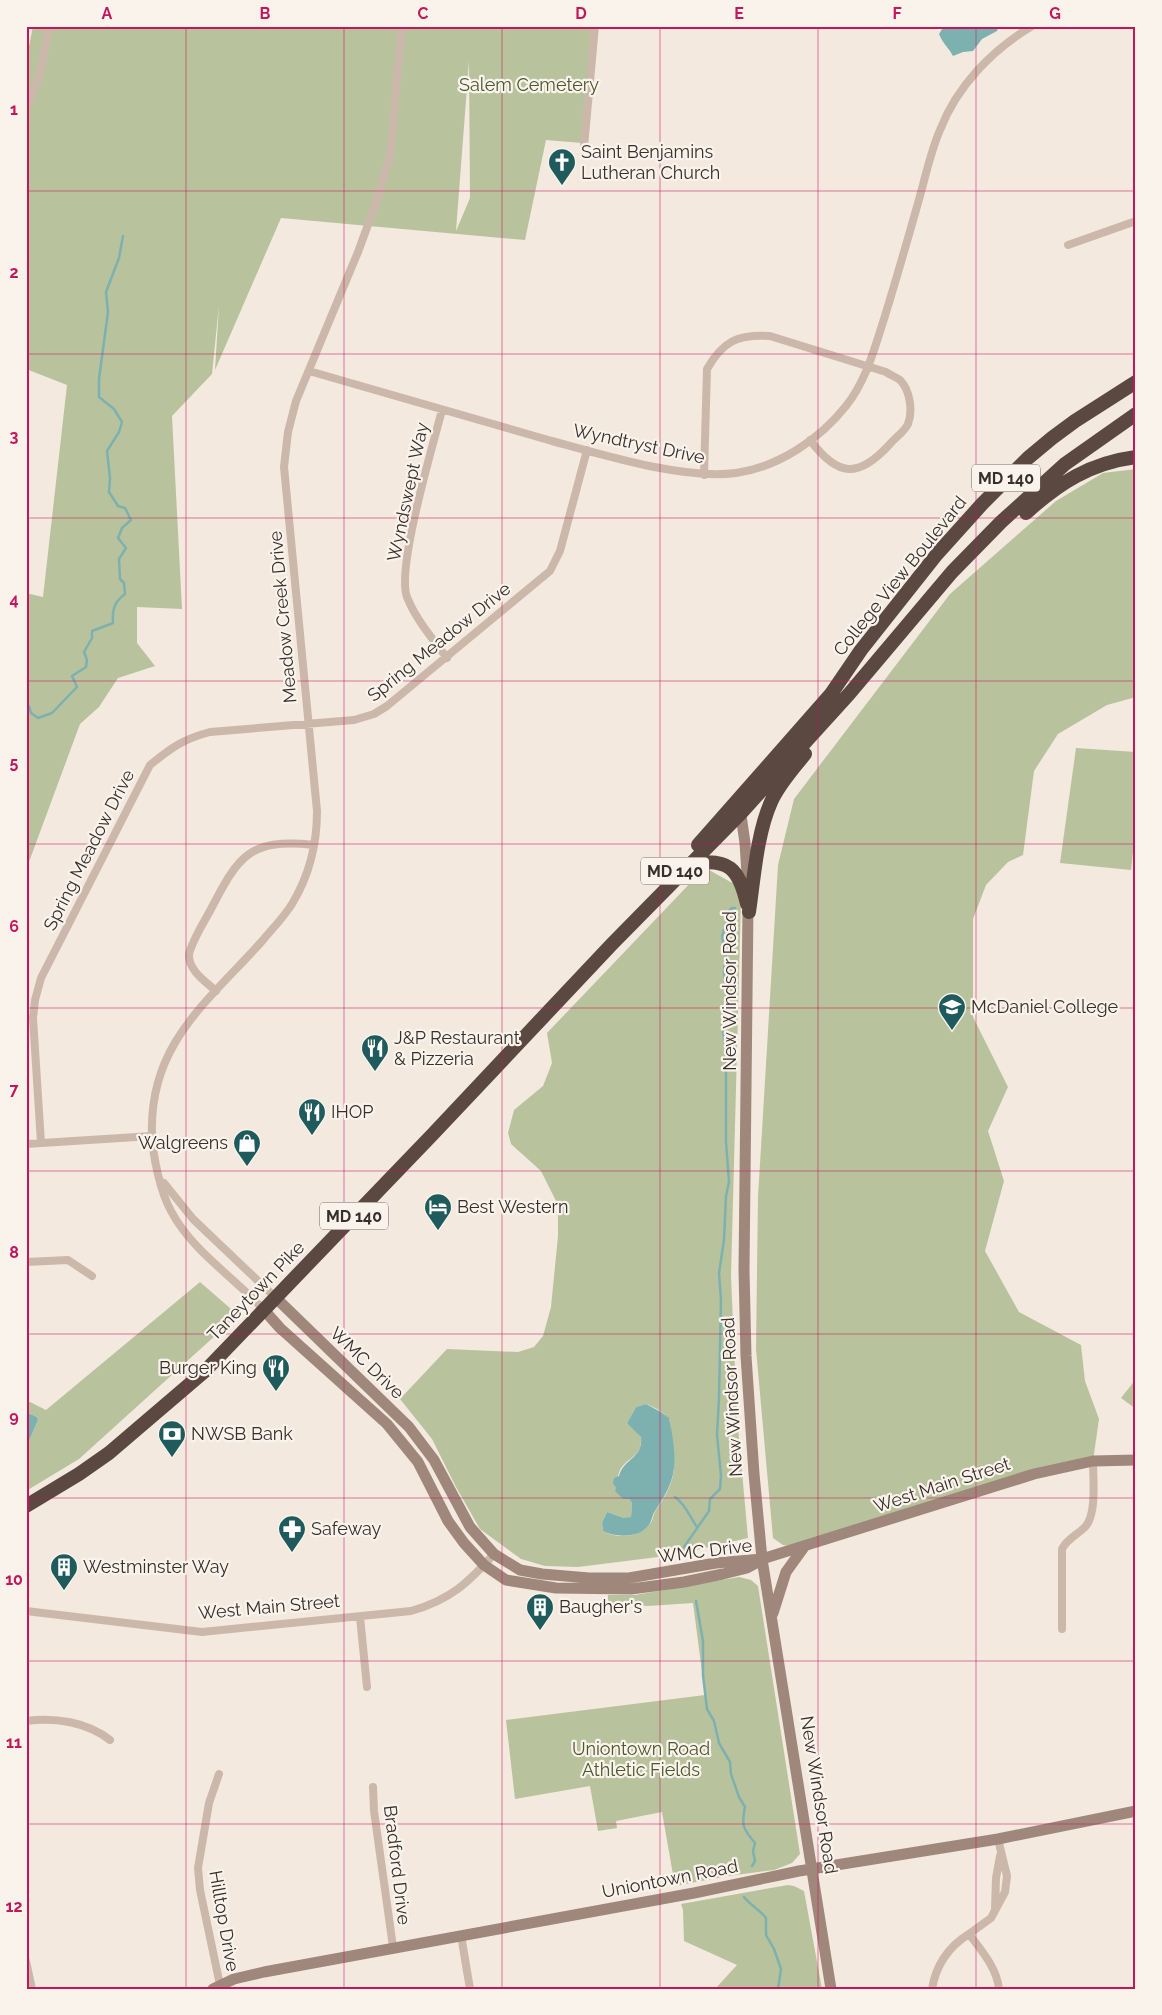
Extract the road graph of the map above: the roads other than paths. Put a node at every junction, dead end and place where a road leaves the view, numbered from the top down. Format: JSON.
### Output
{"nodes":[{"id":1,"x":49,"y":26,"type":"edge"},
{"id":2,"x":402,"y":26,"type":"edge"},
{"id":3,"x":595,"y":26,"type":"edge"},
{"id":4,"x":1032,"y":26,"type":"edge"},
{"id":5,"x":26,"y":108,"type":"edge"},
{"id":6,"x":584,"y":147,"type":"dead end"},
{"id":7,"x":1136,"y":221,"type":"edge"},
{"id":8,"x":1068,"y":245,"type":"dead end"},
{"id":9,"x":868,"y":366,"type":"junction"},
{"id":10,"x":309,"y":371,"type":"junction"},
{"id":11,"x":1136,"y":382,"type":"edge"},
{"id":12,"x":442,"y":410,"type":"junction"},
{"id":13,"x":1136,"y":414,"type":"edge"},
{"id":14,"x":810,"y":440,"type":"junction"},
{"id":15,"x":587,"y":450,"type":"junction"},
{"id":16,"x":1136,"y":456,"type":"edge"},
{"id":17,"x":704,"y":475,"type":"junction"},
{"id":18,"x":448,"y":658,"type":"junction"},
{"id":19,"x":867,"y":672,"type":"junction"},
{"id":20,"x":849,"y":694,"type":"junction"},
{"id":21,"x":308,"y":724,"type":"junction"},
{"id":22,"x":738,"y":799,"type":"junction"},
{"id":23,"x":741,"y":813,"type":"junction"},
{"id":24,"x":314,"y":845,"type":"junction"},
{"id":25,"x":692,"y":864,"type":"junction"},
{"id":26,"x":749,"y":912,"type":"junction"},
{"id":27,"x":612,"y":944,"type":"junction"},
{"id":28,"x":216,"y":991,"type":"junction"},
{"id":29,"x":152,"y":1136,"type":"junction"},
{"id":30,"x":41,"y":1143,"type":"junction"},
{"id":31,"x":26,"y":1144,"type":"edge"},
{"id":32,"x":158,"y":1172,"type":"junction"},
{"id":33,"x":26,"y":1262,"type":"edge"},
{"id":34,"x":92,"y":1276,"type":"dead end"},
{"id":35,"x":276,"y":1298,"type":"junction"},
{"id":36,"x":264,"y":1310,"type":"junction"},
{"id":37,"x":1136,"y":1460,"type":"edge"},
{"id":38,"x":1093,"y":1461,"type":"junction"},
{"id":39,"x":26,"y":1506,"type":"edge"},
{"id":40,"x":804,"y":1547,"type":"junction"},
{"id":41,"x":494,"y":1554,"type":"junction"},
{"id":42,"x":762,"y":1559,"type":"junction"},
{"id":43,"x":484,"y":1565,"type":"junction"},
{"id":44,"x":26,"y":1611,"type":"edge"},
{"id":45,"x":360,"y":1617,"type":"junction"},
{"id":46,"x":772,"y":1617,"type":"junction"},
{"id":47,"x":1062,"y":1629,"type":"dead end"},
{"id":48,"x":367,"y":1687,"type":"dead end"},
{"id":49,"x":26,"y":1721,"type":"edge"},
{"id":50,"x":110,"y":1740,"type":"dead end"},
{"id":51,"x":219,"y":1774,"type":"dead end"},
{"id":52,"x":373,"y":1787,"type":"dead end"},
{"id":53,"x":1136,"y":1812,"type":"edge"},
{"id":54,"x":998,"y":1839,"type":"junction"},
{"id":55,"x":813,"y":1869,"type":"junction"},
{"id":56,"x":969,"y":1934,"type":"junction"},
{"id":57,"x":460,"y":1935,"type":"junction"},
{"id":58,"x":393,"y":1947,"type":"junction"},
{"id":59,"x":26,"y":1961,"type":"edge"},
{"id":60,"x":216,"y":1987,"type":"edge"},
{"id":61,"x":32,"y":1989,"type":"edge"},
{"id":62,"x":470,"y":1989,"type":"edge"},
{"id":63,"x":831,"y":1989,"type":"edge"},
{"id":64,"x":932,"y":1989,"type":"edge"},
{"id":65,"x":999,"y":1989,"type":"edge"}],
"edges":[{"from":1,"to":5,"type":"street"},
{"from":2,"to":10,"type":"street","name":"Meadow Creek Drive"},
{"from":3,"to":6,"type":"street"},
{"from":4,"to":9,"type":"street","name":"Wyndtryst Drive"},
{"from":7,"to":8,"type":"street"},
{"from":9,"to":14,"type":"street","name":"Wyndtryst Drive"},
{"from":9,"to":14,"type":"street"},
{"from":9,"to":17,"type":"street"},
{"from":10,"to":12,"type":"street","name":"Wyndtryst Drive"},
{"from":10,"to":21,"type":"street","name":"Meadow Creek Drive"},
{"from":11,"to":22,"type":"highway","name":"College View Boulevard","number":"MD 140"},
{"from":12,"to":15,"type":"street","name":"Wyndtryst Drive"},
{"from":12,"to":18,"type":"street","name":"Wyndswept Way"},
{"from":13,"to":19,"type":"highway","name":"College View Boulevard","number":"MD 140"},
{"from":14,"to":17,"type":"street","name":"Wyndtryst Drive"},
{"from":15,"to":17,"type":"street","name":"Wyndtryst Drive"},
{"from":15,"to":18,"type":"street","name":"Spring Meadow Drive"},
{"from":16,"to":19,"type":"highway"},
{"from":18,"to":21,"type":"street","name":"Spring Meadow Drive"},
{"from":19,"to":20,"type":"highway","name":"College View Boulevard","number":"MD 140"},
{"from":20,"to":23,"type":"highway","name":"College View Boulevard","number":"MD 140"},
{"from":20,"to":26,"type":"highway"},
{"from":21,"to":24,"type":"street","name":"Meadow Creek Drive"},
{"from":21,"to":30,"type":"street","name":"Spring Meadow Drive"},
{"from":22,"to":23,"type":"main road","name":"New Windsor Road"},
{"from":22,"to":27,"type":"highway","name":"Taneytown Pike","number":"MD 140"},
{"from":23,"to":25,"type":"highway","name":"Taneytown Pike","number":"MD 140"},
{"from":23,"to":26,"type":"main road","name":"New Windsor Road"},
{"from":24,"to":28,"type":"street","name":"Meadow Creek Drive"},
{"from":24,"to":28,"type":"street"},
{"from":25,"to":26,"type":"highway"},
{"from":25,"to":27,"type":"highway","name":"Taneytown Pike","number":"MD 140"},
{"from":26,"to":42,"type":"main road","name":"New Windsor Road"},
{"from":27,"to":35,"type":"highway","name":"Taneytown Pike","number":"MD 140"},
{"from":28,"to":29,"type":"street","name":"Meadow Creek Drive"},
{"from":29,"to":30,"type":"street"},
{"from":29,"to":32,"type":"street","name":"Meadow Creek Drive"},
{"from":30,"to":31,"type":"street"},
{"from":32,"to":35,"type":"street","name":"Meadow Creek Drive"},
{"from":32,"to":36,"type":"street","name":"Meadow Creek Drive"},
{"from":33,"to":34,"type":"street"},
{"from":35,"to":36,"type":"highway","name":"Taneytown Pike","number":"MD 140"},
{"from":35,"to":41,"type":"main road","name":"WMC Drive"},
{"from":36,"to":39,"type":"highway","name":"Taneytown Pike","number":"MD 140"},
{"from":36,"to":43,"type":"main road","name":"WMC Drive"},
{"from":37,"to":38,"type":"main road","name":"West Main Street"},
{"from":38,"to":40,"type":"main road","name":"West Main Street"},
{"from":38,"to":47,"type":"street"},
{"from":40,"to":42,"type":"main road","name":"West Main Street"},
{"from":40,"to":46,"type":"main road"},
{"from":41,"to":42,"type":"main road","name":"WMC Drive"},
{"from":41,"to":43,"type":"street","name":"West Main Street"},
{"from":42,"to":43,"type":"main road","name":"WMC Drive"},
{"from":42,"to":46,"type":"main road","name":"New Windsor Road"},
{"from":43,"to":45,"type":"street","name":"West Main Street"},
{"from":44,"to":45,"type":"street","name":"West Main Street"},
{"from":45,"to":48,"type":"street"},
{"from":46,"to":55,"type":"main road","name":"New Windsor Road"},
{"from":49,"to":50,"type":"street"},
{"from":51,"to":60,"type":"street","name":"Hilltop Drive"},
{"from":52,"to":58,"type":"street","name":"Bradford Drive"},
{"from":53,"to":54,"type":"main road","name":"Uniontown Road"},
{"from":54,"to":55,"type":"main road","name":"Uniontown Road"},
{"from":54,"to":56,"type":"street"},
{"from":55,"to":57,"type":"main road","name":"Uniontown Road"},
{"from":55,"to":63,"type":"main road","name":"New Windsor Road"},
{"from":56,"to":64,"type":"street"},
{"from":56,"to":65,"type":"street"},
{"from":57,"to":58,"type":"main road","name":"Uniontown Road"},
{"from":57,"to":62,"type":"street"},
{"from":58,"to":60,"type":"main road","name":"Uniontown Road"},
{"from":59,"to":61,"type":"street"}]}
